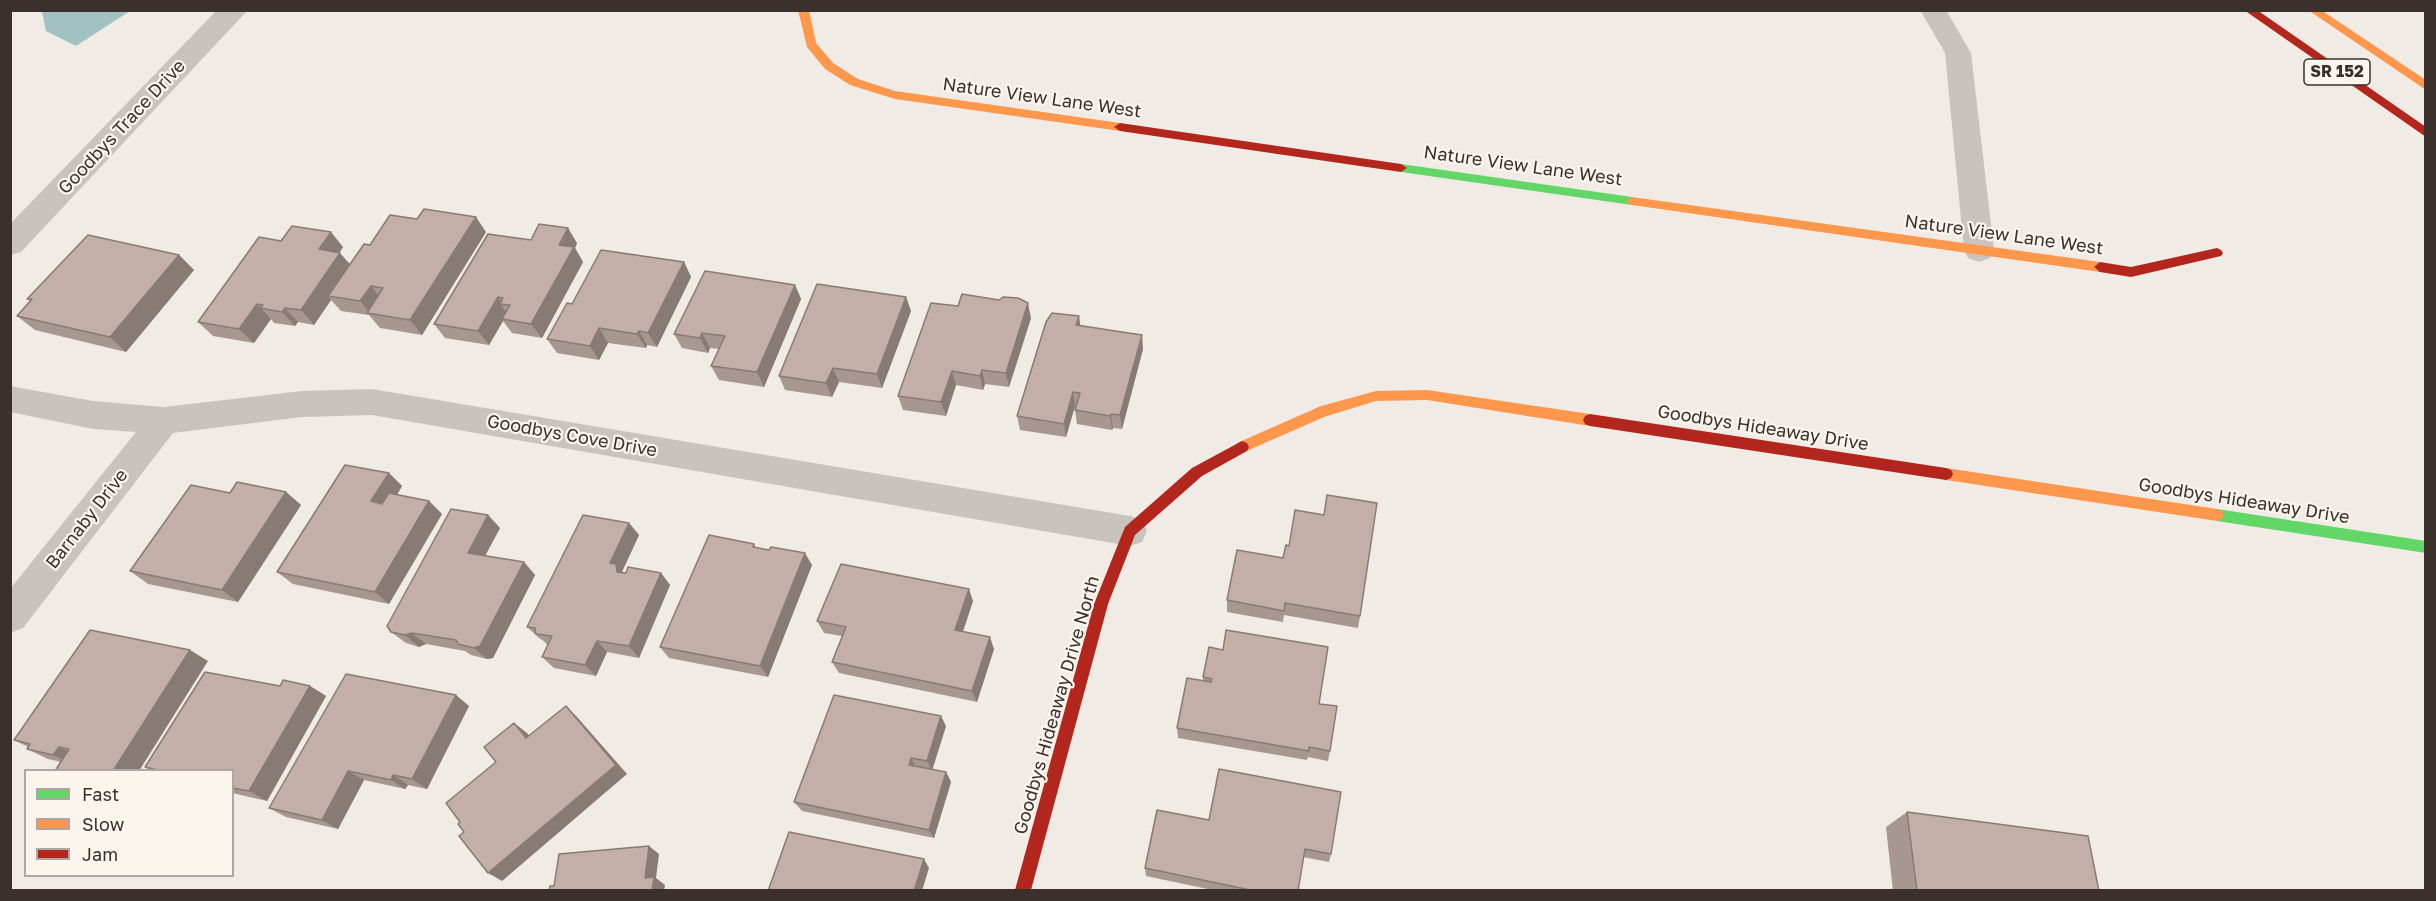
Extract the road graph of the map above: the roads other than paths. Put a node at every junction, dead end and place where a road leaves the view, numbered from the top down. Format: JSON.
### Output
{"nodes":[{"id":1,"x":235,"y":10,"type":"edge"},
{"id":2,"x":803,"y":10,"type":"edge"},
{"id":3,"x":1933,"y":10,"type":"edge"},
{"id":4,"x":2250,"y":10,"type":"edge"},
{"id":5,"x":2313,"y":10,"type":"edge"},
{"id":6,"x":2426,"y":86,"type":"edge"},
{"id":7,"x":2426,"y":133,"type":"edge"},
{"id":8,"x":10,"y":244,"type":"edge"},
{"id":9,"x":1979,"y":250,"type":"junction"},
{"id":10,"x":2217,"y":253,"type":"dead end"},
{"id":11,"x":10,"y":399,"type":"edge"},
{"id":12,"x":165,"y":421,"type":"junction"},
{"id":13,"x":1130,"y":531,"type":"junction"},
{"id":14,"x":2426,"y":547,"type":"edge"},
{"id":15,"x":10,"y":618,"type":"edge"},
{"id":16,"x":1023,"y":891,"type":"edge"}],
"edges":[{"from":1,"to":8,"type":"street","name":"Goodbys Trace Drive"},
{"from":2,"to":9,"type":"street","name":"Nature View Lane West"},
{"from":3,"to":9,"type":"street"},
{"from":4,"to":7,"type":"street","number":"SR 152"},
{"from":5,"to":6,"type":"street"},
{"from":9,"to":10,"type":"street","name":"Nature View Lane West"},
{"from":11,"to":12,"type":"street","name":"Goodbys Cove Drive"},
{"from":12,"to":13,"type":"street","name":"Goodbys Cove Drive"},
{"from":12,"to":15,"type":"street","name":"Barnaby Drive"},
{"from":13,"to":14,"type":"street","name":"Goodbys Hideaway Drive"},
{"from":13,"to":16,"type":"street","name":"Goodbys Hideaway Drive North"}]}
